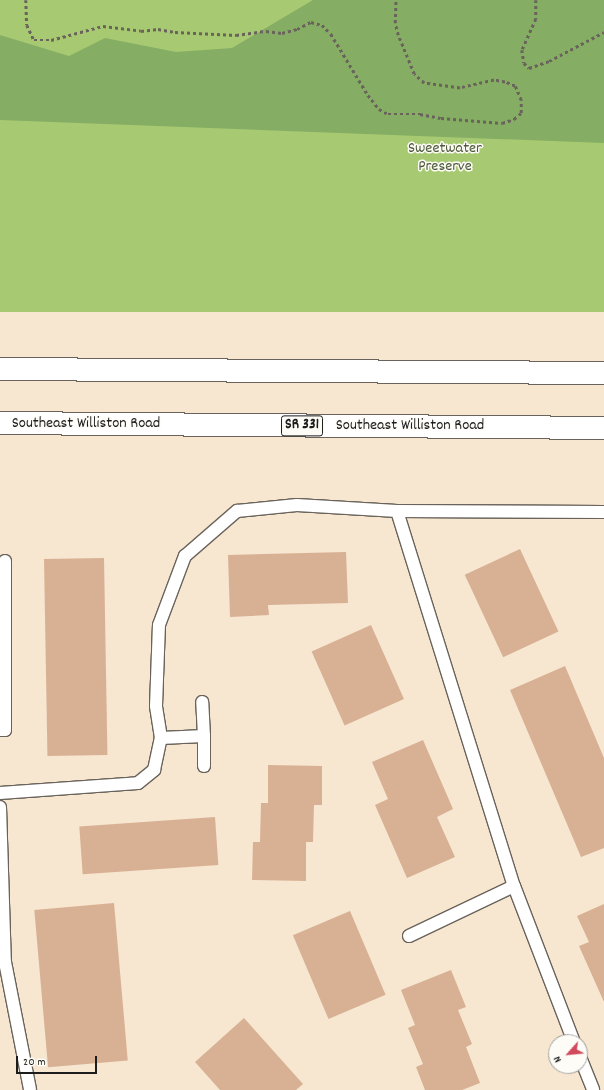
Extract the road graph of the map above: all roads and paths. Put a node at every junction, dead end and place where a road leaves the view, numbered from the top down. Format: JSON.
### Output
{"nodes":[{"id":1,"x":26,"y":0,"type":"edge"},
{"id":2,"x":396,"y":0,"type":"edge"},
{"id":3,"x":536,"y":0,"type":"edge"},
{"id":4,"x":604,"y":32,"type":"edge"},
{"id":5,"x":0,"y":368,"type":"edge"},
{"id":6,"x":604,"y":373,"type":"edge"},
{"id":7,"x":0,"y":423,"type":"edge"},
{"id":8,"x":604,"y":428,"type":"edge"},
{"id":9,"x":397,"y":512,"type":"junction"},
{"id":10,"x":604,"y":512,"type":"edge"},
{"id":11,"x":5,"y":561,"type":"dead end"},
{"id":12,"x":202,"y":702,"type":"dead end"},
{"id":13,"x":0,"y":730,"type":"edge"},
{"id":14,"x":204,"y":736,"type":"junction"},
{"id":15,"x":161,"y":738,"type":"junction"},
{"id":16,"x":204,"y":766,"type":"dead end"},
{"id":17,"x":0,"y":793,"type":"edge"},
{"id":18,"x":0,"y":807,"type":"edge"},
{"id":19,"x":514,"y":886,"type":"junction"},
{"id":20,"x":409,"y":936,"type":"dead end"},
{"id":21,"x":571,"y":1034,"type":"edge"},
{"id":22,"x":587,"y":1074,"type":"edge"},
{"id":23,"x":30,"y":1090,"type":"edge"},
{"id":24,"x":593,"y":1090,"type":"edge"}],
"edges":[{"from":1,"to":2,"type":"path"},
{"from":3,"to":4,"type":"path"},
{"from":5,"to":6,"type":"highway"},
{"from":7,"to":8,"type":"highway","name":"Southeast Williston Road","number":"SR 331"},
{"from":9,"to":10,"type":"lane"},
{"from":9,"to":15,"type":"lane"},
{"from":9,"to":19,"type":"lane"},
{"from":11,"to":13,"type":"lane"},
{"from":12,"to":14,"type":"lane"},
{"from":14,"to":15,"type":"lane"},
{"from":14,"to":16,"type":"lane"},
{"from":15,"to":17,"type":"lane"},
{"from":18,"to":23,"type":"lane"},
{"from":19,"to":20,"type":"lane"},
{"from":19,"to":21,"type":"lane"},
{"from":22,"to":24,"type":"lane"}]}
